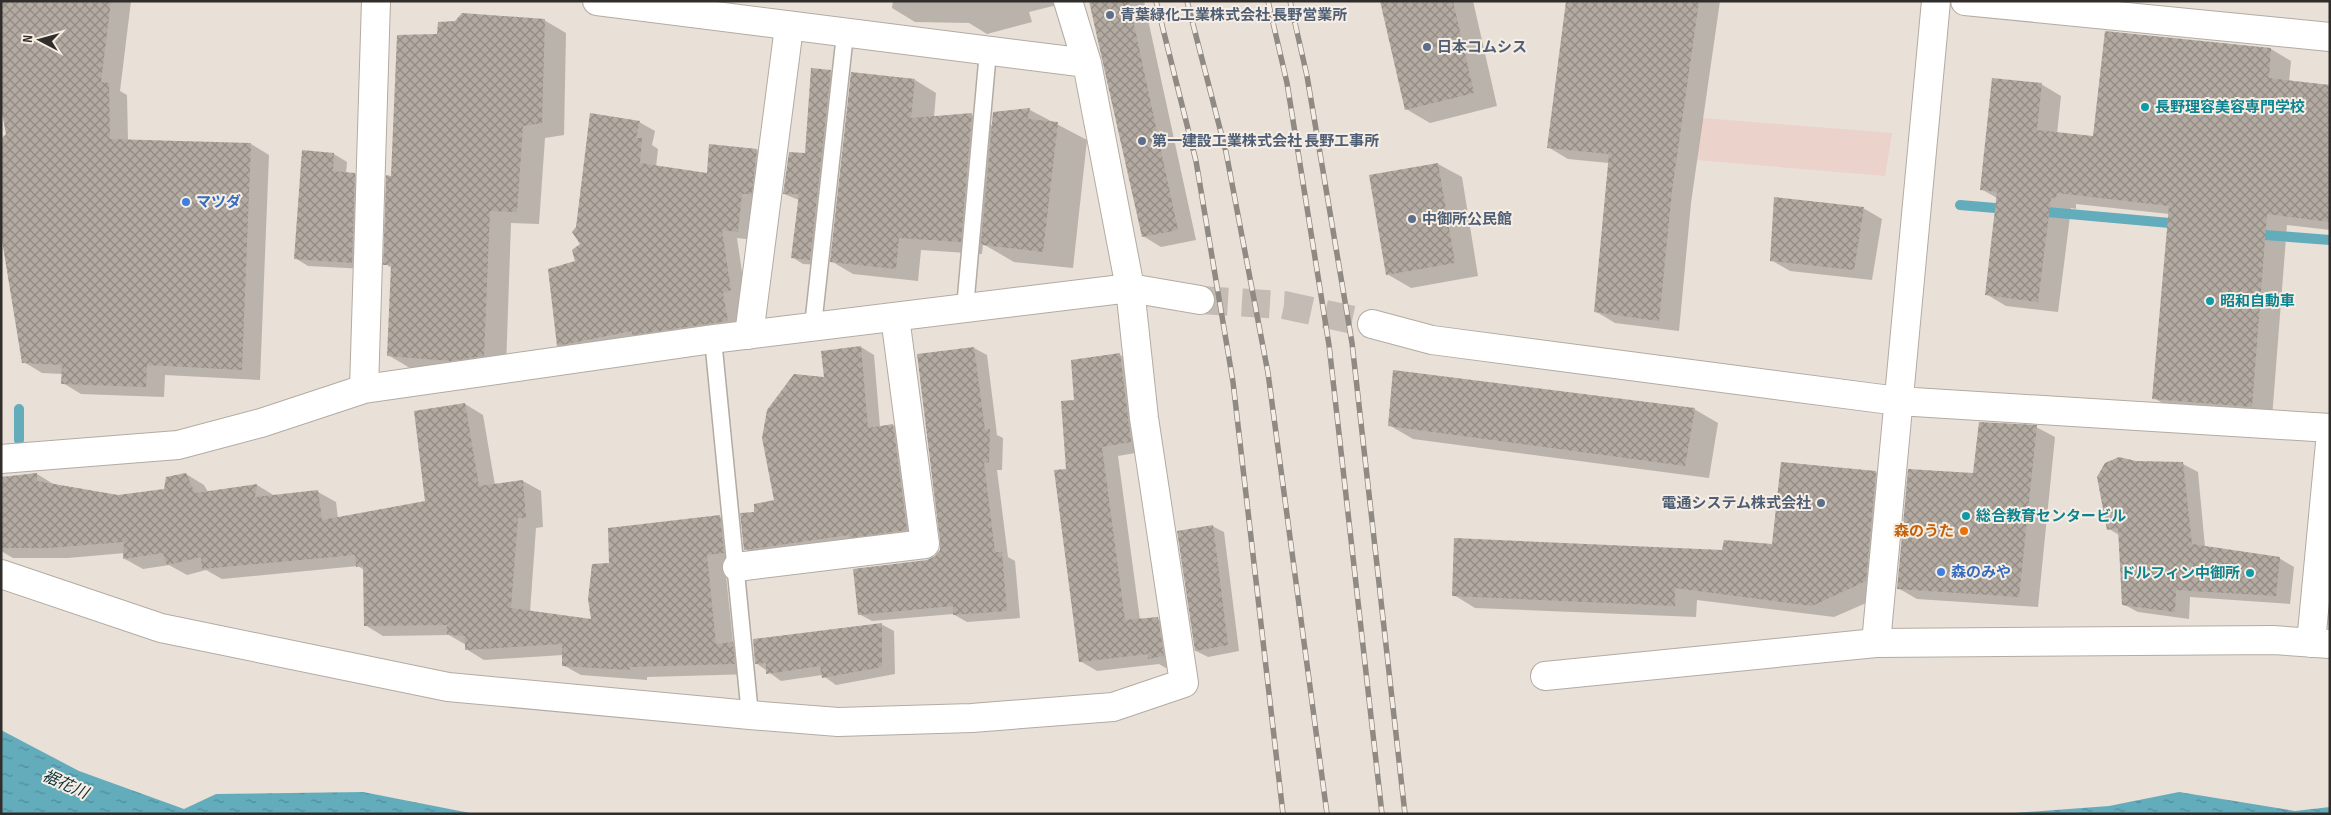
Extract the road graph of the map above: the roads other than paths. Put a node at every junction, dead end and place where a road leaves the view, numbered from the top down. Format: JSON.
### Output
{"nodes":[{"id":1,"x":376,"y":1,"type":"edge"},
{"id":2,"x":597,"y":1,"type":"edge"},
{"id":3,"x":1068,"y":1,"type":"edge"},
{"id":4,"x":1936,"y":1,"type":"edge"},
{"id":5,"x":1965,"y":1,"type":"edge"},
{"id":6,"x":722,"y":8,"type":"edge"},
{"id":7,"x":789,"y":27,"type":"junction"},
{"id":8,"x":845,"y":34,"type":"junction"},
{"id":9,"x":2330,"y":37,"type":"edge"},
{"id":10,"x":988,"y":51,"type":"junction"},
{"id":11,"x":1087,"y":63,"type":"junction"},
{"id":12,"x":1130,"y":288,"type":"junction"},
{"id":13,"x":1200,"y":300,"type":"tunnel mouth"},
{"id":14,"x":965,"y":308,"type":"junction"},
{"id":15,"x":895,"y":317,"type":"junction"},
{"id":16,"x":1372,"y":324,"type":"tunnel mouth"},
{"id":17,"x":813,"y":326,"type":"junction"},
{"id":18,"x":749,"y":334,"type":"junction"},
{"id":19,"x":713,"y":339,"type":"junction"},
{"id":20,"x":364,"y":389,"type":"junction"},
{"id":21,"x":1898,"y":401,"type":"junction"},
{"id":22,"x":2330,"y":428,"type":"edge"},
{"id":23,"x":2330,"y":444,"type":"edge"},
{"id":24,"x":1,"y":459,"type":"edge"},
{"id":25,"x":736,"y":567,"type":"junction"},
{"id":26,"x":1,"y":574,"type":"edge"},
{"id":27,"x":1876,"y":643,"type":"junction"},
{"id":28,"x":2320,"y":644,"type":"edge"},
{"id":29,"x":1544,"y":676,"type":"dead end"},
{"id":30,"x":750,"y":715,"type":"junction"}],
"edges":[{"from":1,"to":20,"type":"street"},
{"from":2,"to":6,"type":"street"},
{"from":3,"to":11,"type":"street"},
{"from":4,"to":21,"type":"street"},
{"from":5,"to":9,"type":"street"},
{"from":6,"to":7,"type":"street"},
{"from":7,"to":8,"type":"street"},
{"from":7,"to":18,"type":"street"},
{"from":8,"to":10,"type":"street"},
{"from":8,"to":17,"type":"lane"},
{"from":10,"to":11,"type":"street"},
{"from":10,"to":14,"type":"lane"},
{"from":11,"to":12,"type":"street"},
{"from":12,"to":13,"type":"street"},
{"from":12,"to":14,"type":"street"},
{"from":12,"to":30,"type":"street"},
{"from":14,"to":15,"type":"street"},
{"from":15,"to":17,"type":"street"},
{"from":15,"to":25,"type":"street"},
{"from":16,"to":21,"type":"street"},
{"from":17,"to":18,"type":"street"},
{"from":18,"to":19,"type":"street"},
{"from":19,"to":20,"type":"street"},
{"from":19,"to":25,"type":"lane"},
{"from":20,"to":24,"type":"street"},
{"from":21,"to":22,"type":"street"},
{"from":21,"to":27,"type":"street"},
{"from":23,"to":28,"type":"street"},
{"from":25,"to":30,"type":"lane"},
{"from":26,"to":30,"type":"street"},
{"from":27,"to":28,"type":"street"},
{"from":27,"to":29,"type":"street"}]}
